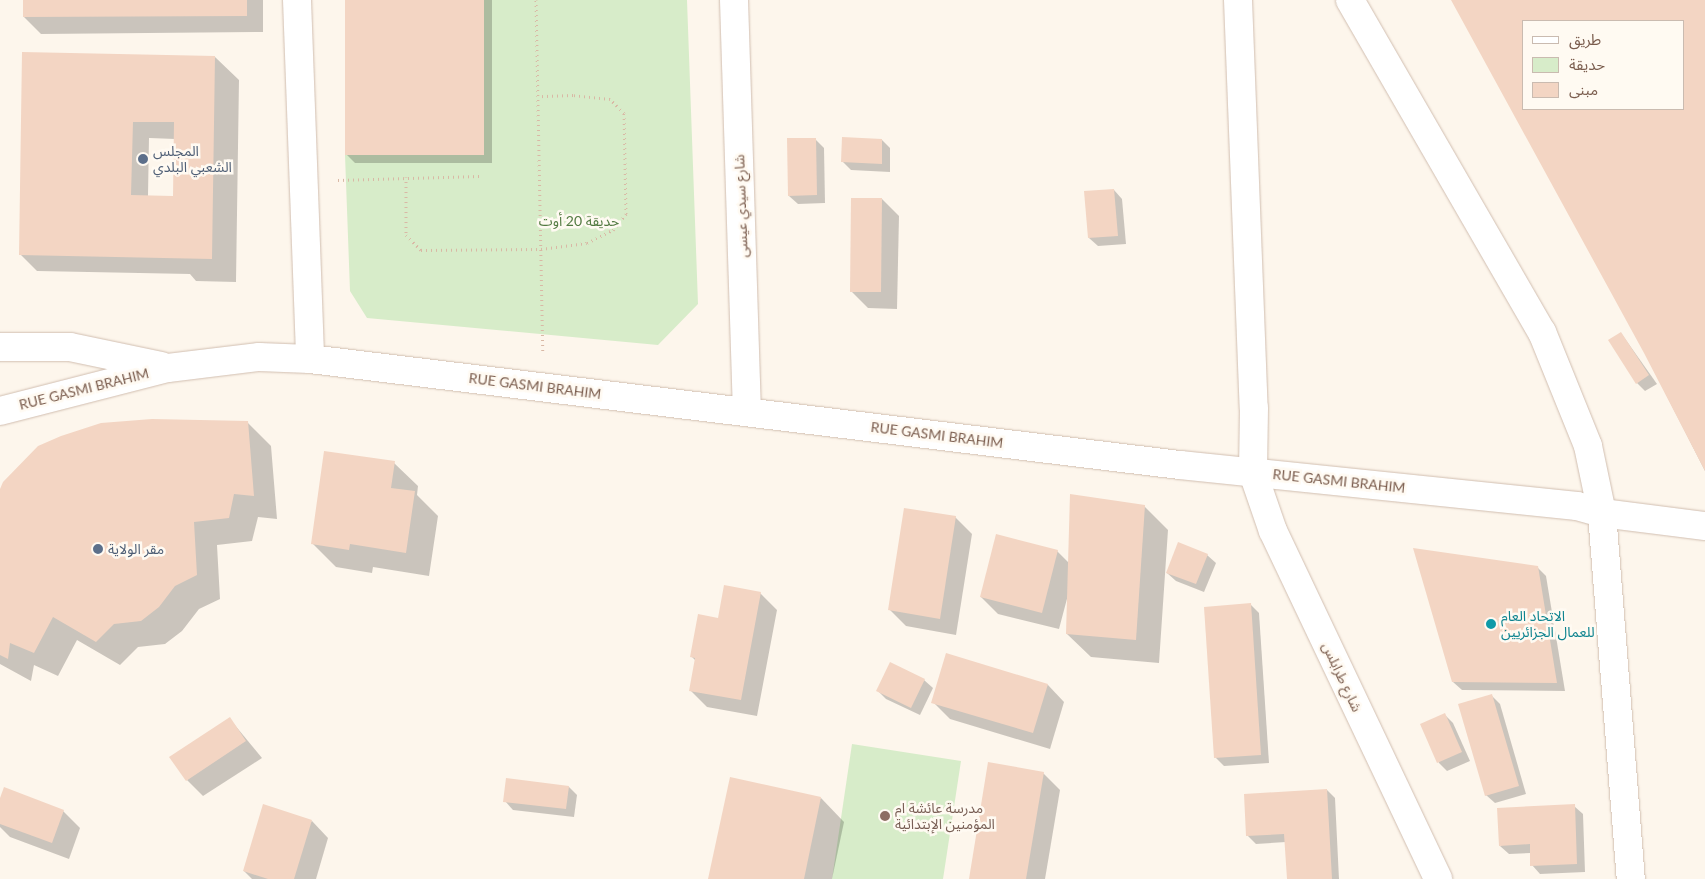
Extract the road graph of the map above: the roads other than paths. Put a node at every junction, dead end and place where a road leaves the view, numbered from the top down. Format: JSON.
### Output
{"nodes":[{"id":1,"x":297,"y":0,"type":"edge"},
{"id":2,"x":734,"y":0,"type":"edge"},
{"id":3,"x":1238,"y":0,"type":"edge"},
{"id":4,"x":1350,"y":0,"type":"edge"},
{"id":5,"x":0,"y":347,"type":"edge"},
{"id":6,"x":310,"y":359,"type":"junction"},
{"id":7,"x":168,"y":368,"type":"junction"},
{"id":8,"x":0,"y":411,"type":"edge"},
{"id":9,"x":747,"y":412,"type":"junction"},
{"id":10,"x":1253,"y":473,"type":"junction"},
{"id":11,"x":1602,"y":513,"type":"junction"},
{"id":12,"x":1705,"y":526,"type":"edge"},
{"id":13,"x":1438,"y":879,"type":"edge"},
{"id":14,"x":1631,"y":879,"type":"edge"}],
"edges":[{"from":1,"to":6,"type":"street"},
{"from":2,"to":9,"type":"street","name":"شارع سيدي عيسى"},
{"from":3,"to":10,"type":"street","name":"شارع طرابلس"},
{"from":4,"to":11,"type":"street"},
{"from":5,"to":7,"type":"street","name":"RUE GASMI BRAHIM"},
{"from":6,"to":7,"type":"street","name":"RUE GASMI BRAHIM"},
{"from":6,"to":9,"type":"street","name":"RUE GASMI BRAHIM"},
{"from":7,"to":8,"type":"street","name":"RUE GASMI BRAHIM"},
{"from":9,"to":10,"type":"street","name":"RUE GASMI BRAHIM"},
{"from":10,"to":11,"type":"street","name":"RUE GASMI BRAHIM"},
{"from":10,"to":13,"type":"street","name":"شارع طرابلس"},
{"from":11,"to":12,"type":"street","name":"RUE GASMI BRAHIM"},
{"from":11,"to":14,"type":"street"}]}
